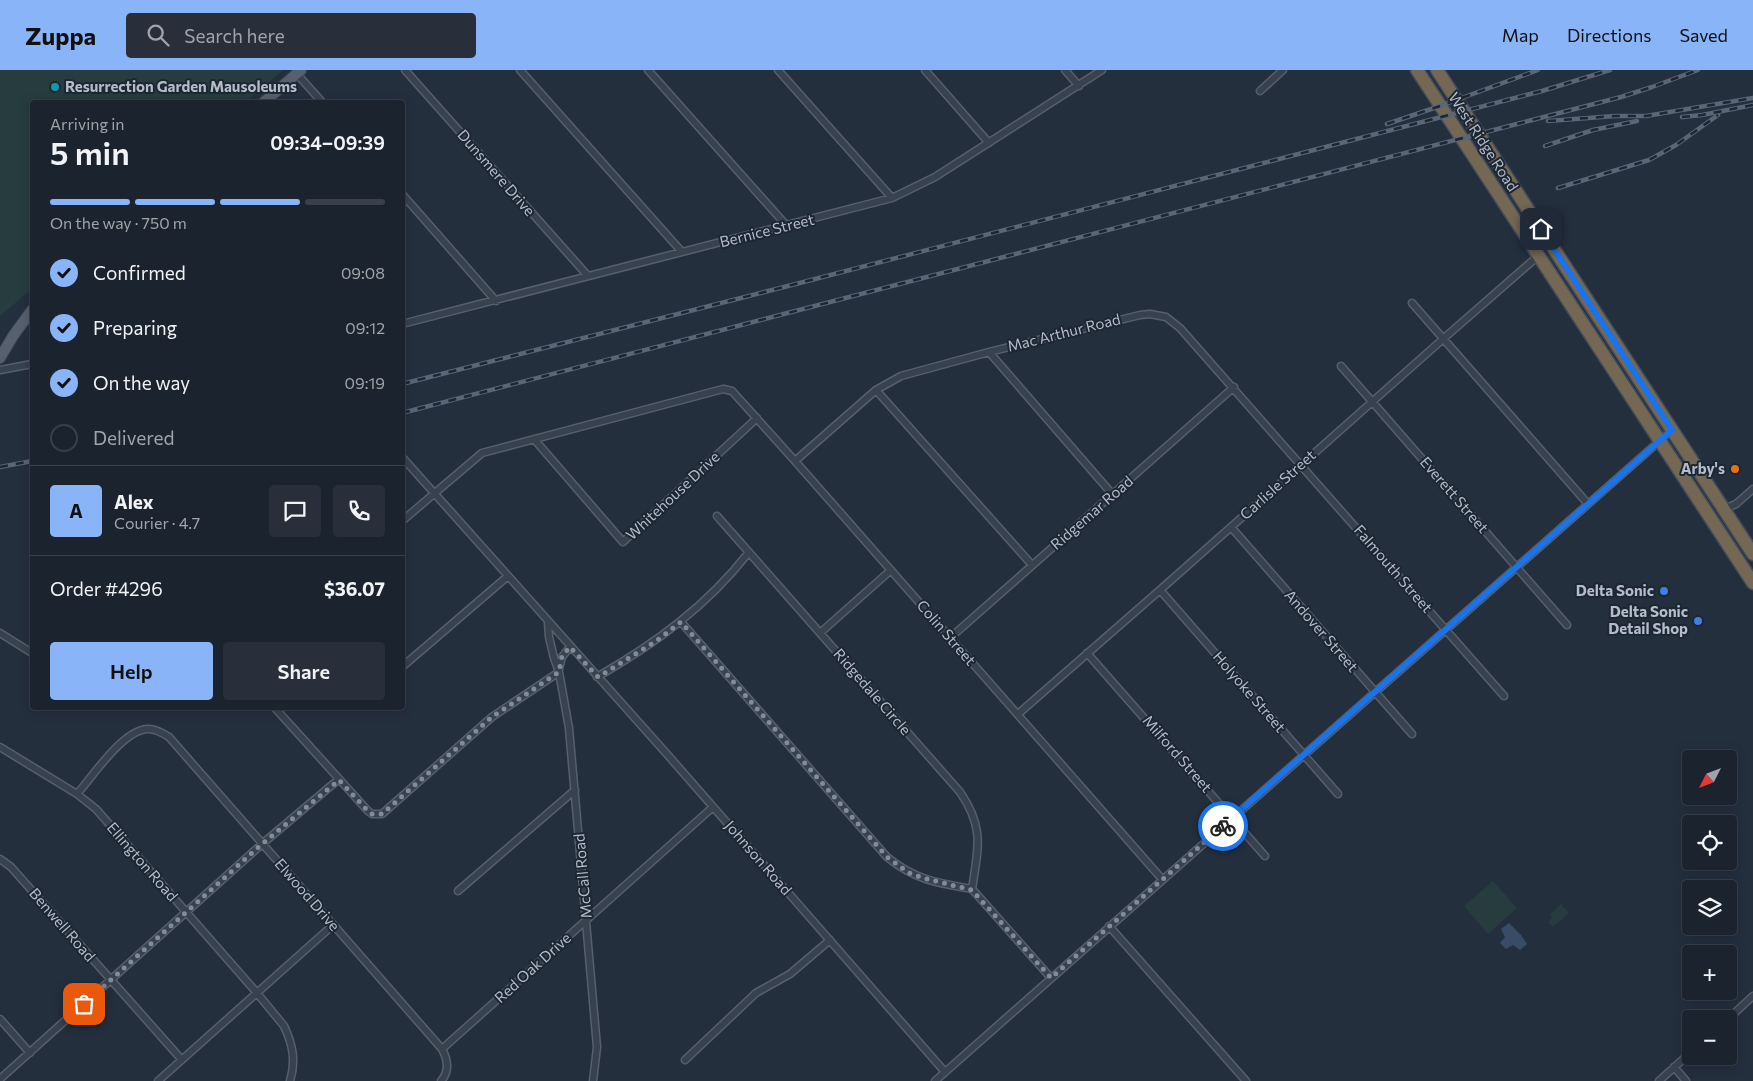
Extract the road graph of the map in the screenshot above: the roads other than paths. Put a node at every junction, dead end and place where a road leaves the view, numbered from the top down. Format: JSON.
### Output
{"nodes":[{"id":1,"x":405,"y":70,"type":"edge"},
{"id":2,"x":520,"y":70,"type":"edge"},
{"id":3,"x":648,"y":70,"type":"edge"},
{"id":4,"x":778,"y":70,"type":"edge"},
{"id":5,"x":925,"y":70,"type":"edge"},
{"id":6,"x":1065,"y":70,"type":"edge"},
{"id":7,"x":1102,"y":70,"type":"edge"},
{"id":8,"x":1284,"y":70,"type":"edge"},
{"id":9,"x":1417,"y":70,"type":"edge"},
{"id":10,"x":1437,"y":70,"type":"edge"},
{"id":11,"x":299,"y":72,"type":"edge"},
{"id":12,"x":1079,"y":86,"type":"junction"},
{"id":13,"x":1260,"y":91,"type":"dead end"},
{"id":14,"x":266,"y":100,"type":"edge"},
{"id":15,"x":320,"y":100,"type":"edge"},
{"id":16,"x":989,"y":143,"type":"junction"},
{"id":17,"x":405,"y":197,"type":"edge"},
{"id":18,"x":892,"y":198,"type":"junction"},
{"id":19,"x":787,"y":226,"type":"junction"},
{"id":20,"x":682,"y":252,"type":"junction"},
{"id":21,"x":1538,"y":256,"type":"junction"},
{"id":22,"x":588,"y":276,"type":"junction"},
{"id":23,"x":496,"y":300,"type":"junction"},
{"id":24,"x":1412,"y":303,"type":"dead end"},
{"id":25,"x":30,"y":313,"type":"edge"},
{"id":26,"x":405,"y":323,"type":"edge"},
{"id":27,"x":1443,"y":339,"type":"junction"},
{"id":28,"x":988,"y":352,"type":"junction"},
{"id":29,"x":0,"y":358,"type":"edge"},
{"id":30,"x":30,"y":364,"type":"edge"},
{"id":31,"x":1341,"y":366,"type":"dead end"},
{"id":32,"x":0,"y":370,"type":"edge"},
{"id":33,"x":1234,"y":387,"type":"junction"},
{"id":34,"x":876,"y":390,"type":"junction"},
{"id":35,"x":1372,"y":402,"type":"junction"},
{"id":36,"x":757,"y":418,"type":"junction"},
{"id":37,"x":1672,"y":430,"type":"junction"},
{"id":38,"x":534,"y":439,"type":"junction"},
{"id":39,"x":1660,"y":440,"type":"junction"},
{"id":40,"x":405,"y":460,"type":"edge"},
{"id":41,"x":795,"y":461,"type":"junction"},
{"id":42,"x":1302,"y":464,"type":"junction"},
{"id":43,"x":1753,"y":489,"type":"edge"},
{"id":44,"x":435,"y":494,"type":"junction"},
{"id":45,"x":1113,"y":494,"type":"junction"},
{"id":46,"x":1588,"y":504,"type":"junction"},
{"id":47,"x":1724,"y":509,"type":"junction"},
{"id":48,"x":717,"y":516,"type":"dead end"},
{"id":49,"x":405,"y":519,"type":"edge"},
{"id":50,"x":1231,"y":527,"type":"junction"},
{"id":51,"x":749,"y":552,"type":"junction"},
{"id":52,"x":1753,"y":554,"type":"edge"},
{"id":53,"x":1032,"y":566,"type":"junction"},
{"id":54,"x":1517,"y":566,"type":"junction"},
{"id":55,"x":891,"y":570,"type":"junction"},
{"id":56,"x":508,"y":576,"type":"junction"},
{"id":57,"x":1753,"y":583,"type":"edge"},
{"id":58,"x":1160,"y":590,"type":"junction"},
{"id":59,"x":548,"y":622,"type":"junction"},
{"id":60,"x":681,"y":622,"type":"junction"},
{"id":61,"x":1567,"y":625,"type":"dead end"},
{"id":62,"x":1446,"y":629,"type":"junction"},
{"id":63,"x":0,"y":633,"type":"edge"},
{"id":64,"x":820,"y":633,"type":"junction"},
{"id":65,"x":950,"y":638,"type":"junction"},
{"id":66,"x":570,"y":647,"type":"junction"},
{"id":67,"x":30,"y":652,"type":"edge"},
{"id":68,"x":1087,"y":653,"type":"junction"},
{"id":69,"x":405,"y":664,"type":"edge"},
{"id":70,"x":559,"y":672,"type":"junction"},
{"id":71,"x":598,"y":677,"type":"junction"},
{"id":72,"x":1374,"y":692,"type":"junction"},
{"id":73,"x":1504,"y":696,"type":"dead end"},
{"id":74,"x":277,"y":710,"type":"edge"},
{"id":75,"x":1018,"y":714,"type":"junction"},
{"id":76,"x":1412,"y":734,"type":"dead end"},
{"id":77,"x":0,"y":747,"type":"edge"},
{"id":78,"x":1303,"y":755,"type":"junction"},
{"id":79,"x":339,"y":780,"type":"junction"},
{"id":80,"x":575,"y":790,"type":"junction"},
{"id":81,"x":77,"y":794,"type":"junction"},
{"id":82,"x":1338,"y":794,"type":"dead end"},
{"id":83,"x":713,"y":807,"type":"junction"},
{"id":84,"x":1233,"y":817,"type":"junction"},
{"id":85,"x":262,"y":844,"type":"junction"},
{"id":86,"x":1265,"y":856,"type":"dead end"},
{"id":87,"x":0,"y":859,"type":"edge"},
{"id":88,"x":1162,"y":879,"type":"junction"},
{"id":89,"x":972,"y":890,"type":"junction"},
{"id":90,"x":458,"y":891,"type":"dead end"},
{"id":91,"x":186,"y":912,"type":"junction"},
{"id":92,"x":586,"y":920,"type":"junction"},
{"id":93,"x":333,"y":925,"type":"junction"},
{"id":94,"x":1109,"y":926,"type":"junction"},
{"id":95,"x":830,"y":940,"type":"junction"},
{"id":96,"x":1051,"y":978,"type":"junction"},
{"id":97,"x":111,"y":980,"type":"junction"},
{"id":98,"x":258,"y":993,"type":"junction"},
{"id":99,"x":1753,"y":996,"type":"edge"},
{"id":100,"x":1737,"y":1011,"type":"edge"},
{"id":101,"x":0,"y":1019,"type":"edge"},
{"id":102,"x":442,"y":1049,"type":"junction"},
{"id":103,"x":30,"y":1053,"type":"junction"},
{"id":104,"x":182,"y":1060,"type":"junction"},
{"id":105,"x":685,"y":1060,"type":"dead end"},
{"id":106,"x":1682,"y":1060,"type":"edge"},
{"id":107,"x":1674,"y":1067,"type":"junction"},
{"id":108,"x":945,"y":1072,"type":"junction"},
{"id":109,"x":0,"y":1079,"type":"edge"},
{"id":110,"x":158,"y":1081,"type":"edge"},
{"id":111,"x":290,"y":1081,"type":"edge"},
{"id":112,"x":441,"y":1081,"type":"edge"},
{"id":113,"x":593,"y":1081,"type":"edge"},
{"id":114,"x":935,"y":1081,"type":"edge"},
{"id":115,"x":1246,"y":1081,"type":"edge"},
{"id":116,"x":1659,"y":1081,"type":"edge"},
{"id":117,"x":1686,"y":1081,"type":"edge"}],
"edges":[{"from":1,"to":22,"type":"street","name":"Dunsmere Drive"},
{"from":2,"to":20,"type":"street"},
{"from":3,"to":19,"type":"street"},
{"from":4,"to":18,"type":"street"},
{"from":5,"to":16,"type":"street"},
{"from":6,"to":12,"type":"street"},
{"from":7,"to":12,"type":"street","name":"Bernice Street"},
{"from":8,"to":13,"type":"street"},
{"from":9,"to":21,"type":"highway","name":"West Ridge Road"},
{"from":10,"to":37,"type":"highway","name":"West Ridge Road"},
{"from":11,"to":14,"type":"main road"},
{"from":11,"to":15,"type":"street"},
{"from":12,"to":16,"type":"street","name":"Bernice Street"},
{"from":16,"to":18,"type":"street","name":"Bernice Street"},
{"from":17,"to":23,"type":"street"},
{"from":18,"to":19,"type":"street","name":"Bernice Street"},
{"from":19,"to":20,"type":"street","name":"Bernice Street"},
{"from":20,"to":22,"type":"street","name":"Bernice Street"},
{"from":21,"to":27,"type":"street","name":"Carlisle Street"},
{"from":21,"to":39,"type":"highway","name":"West Ridge Road"},
{"from":22,"to":23,"type":"street","name":"Bernice Street"},
{"from":23,"to":26,"type":"street","name":"Bernice Street"},
{"from":24,"to":27,"type":"street"},
{"from":25,"to":29,"type":"main road"},
{"from":27,"to":35,"type":"street","name":"Carlisle Street"},
{"from":27,"to":46,"type":"street"},
{"from":28,"to":33,"type":"street","name":"Mac Arthur Road"},
{"from":28,"to":34,"type":"street","name":"Mac Arthur Road"},
{"from":28,"to":45,"type":"street"},
{"from":30,"to":32,"type":"street"},
{"from":31,"to":35,"type":"street","name":"Everett Street"},
{"from":33,"to":42,"type":"street","name":"Mac Arthur Road"},
{"from":33,"to":45,"type":"street","name":"Ridgemar Road"},
{"from":34,"to":41,"type":"street","name":"Mac Arthur Road"},
{"from":34,"to":53,"type":"street"},
{"from":35,"to":42,"type":"street","name":"Carlisle Street"},
{"from":35,"to":54,"type":"street","name":"Everett Street"},
{"from":36,"to":38,"type":"street","name":"Colin Street"},
{"from":36,"to":38,"type":"street","name":"Whitehouse Drive"},
{"from":36,"to":41,"type":"street","name":"Colin Street"},
{"from":37,"to":39,"type":"street"},
{"from":37,"to":47,"type":"highway","name":"West Ridge Road"},
{"from":38,"to":44,"type":"street"},
{"from":39,"to":46,"type":"street"},
{"from":39,"to":57,"type":"highway","name":"West Ridge Road"},
{"from":40,"to":44,"type":"street"},
{"from":41,"to":55,"type":"street","name":"Colin Street"},
{"from":42,"to":50,"type":"street","name":"Carlisle Street"},
{"from":42,"to":62,"type":"street","name":"Falmouth Street"},
{"from":43,"to":47,"type":"street"},
{"from":44,"to":49,"type":"street"},
{"from":44,"to":56,"type":"street"},
{"from":45,"to":53,"type":"street","name":"Ridgemar Road"},
{"from":46,"to":54,"type":"street"},
{"from":47,"to":52,"type":"highway","name":"West Ridge Road"},
{"from":48,"to":51,"type":"street","name":"Ridgedale Circle"},
{"from":50,"to":58,"type":"street","name":"Carlisle Street"},
{"from":50,"to":72,"type":"street","name":"Andover Street"},
{"from":51,"to":60,"type":"street"},
{"from":51,"to":64,"type":"street","name":"Ridgedale Circle"},
{"from":53,"to":65,"type":"street","name":"Ridgemar Road"},
{"from":54,"to":61,"type":"street","name":"Everett Street"},
{"from":54,"to":62,"type":"street"},
{"from":55,"to":64,"type":"street"},
{"from":55,"to":65,"type":"street","name":"Colin Street"},
{"from":56,"to":59,"type":"street"},
{"from":56,"to":69,"type":"street"},
{"from":58,"to":68,"type":"street","name":"Carlisle Street"},
{"from":58,"to":78,"type":"street","name":"Holyoke Street"},
{"from":59,"to":66,"type":"street"},
{"from":59,"to":70,"type":"street","name":"McCall Road"},
{"from":60,"to":71,"type":"street"},
{"from":60,"to":89,"type":"street"},
{"from":62,"to":72,"type":"street"},
{"from":62,"to":73,"type":"street","name":"Falmouth Street"},
{"from":63,"to":67,"type":"street"},
{"from":64,"to":89,"type":"street","name":"Ridgedale Circle"},
{"from":65,"to":75,"type":"street","name":"Colin Street"},
{"from":66,"to":70,"type":"street"},
{"from":66,"to":71,"type":"street","name":"Johnson Road"},
{"from":68,"to":75,"type":"street","name":"Carlisle Street"},
{"from":68,"to":84,"type":"street","name":"Milford Street"},
{"from":70,"to":79,"type":"street"},
{"from":70,"to":80,"type":"street","name":"McCall Road"},
{"from":71,"to":83,"type":"street","name":"Johnson Road"},
{"from":72,"to":76,"type":"street","name":"Andover Street"},
{"from":72,"to":78,"type":"street"},
{"from":74,"to":79,"type":"street"},
{"from":75,"to":88,"type":"street","name":"Colin Street"},
{"from":77,"to":81,"type":"street","name":"Ellington Road"},
{"from":78,"to":82,"type":"street","name":"Holyoke Street"},
{"from":78,"to":84,"type":"street"},
{"from":79,"to":85,"type":"street"},
{"from":80,"to":90,"type":"street"},
{"from":80,"to":92,"type":"street","name":"McCall Road"},
{"from":81,"to":85,"type":"street","name":"Elwood Drive"},
{"from":81,"to":91,"type":"street","name":"Ellington Road"},
{"from":83,"to":92,"type":"street","name":"Red Oak Drive"},
{"from":83,"to":95,"type":"street","name":"Johnson Road"},
{"from":84,"to":86,"type":"street","name":"Milford Street"},
{"from":84,"to":88,"type":"street"},
{"from":85,"to":91,"type":"street"},
{"from":85,"to":93,"type":"street","name":"Elwood Drive"},
{"from":87,"to":97,"type":"street","name":"Benwell Road"},
{"from":88,"to":94,"type":"street"},
{"from":89,"to":96,"type":"street"},
{"from":91,"to":97,"type":"street"},
{"from":91,"to":98,"type":"street","name":"Ellington Road"},
{"from":92,"to":102,"type":"street","name":"Red Oak Drive"},
{"from":92,"to":113,"type":"street","name":"McCall Road"},
{"from":93,"to":98,"type":"street"},
{"from":93,"to":102,"type":"street","name":"Elwood Drive"},
{"from":94,"to":96,"type":"street"},
{"from":94,"to":115,"type":"street"},
{"from":95,"to":105,"type":"street"},
{"from":95,"to":108,"type":"street","name":"Johnson Road"},
{"from":96,"to":108,"type":"street"},
{"from":97,"to":103,"type":"street"},
{"from":97,"to":104,"type":"street","name":"Benwell Road"},
{"from":98,"to":104,"type":"street"},
{"from":98,"to":111,"type":"street","name":"Ellington Road"},
{"from":99,"to":100,"type":"street"},
{"from":101,"to":103,"type":"street"},
{"from":102,"to":112,"type":"street"},
{"from":103,"to":109,"type":"street"},
{"from":104,"to":110,"type":"street"},
{"from":106,"to":107,"type":"street"},
{"from":107,"to":116,"type":"street"},
{"from":107,"to":117,"type":"street"},
{"from":108,"to":114,"type":"street"}]}
